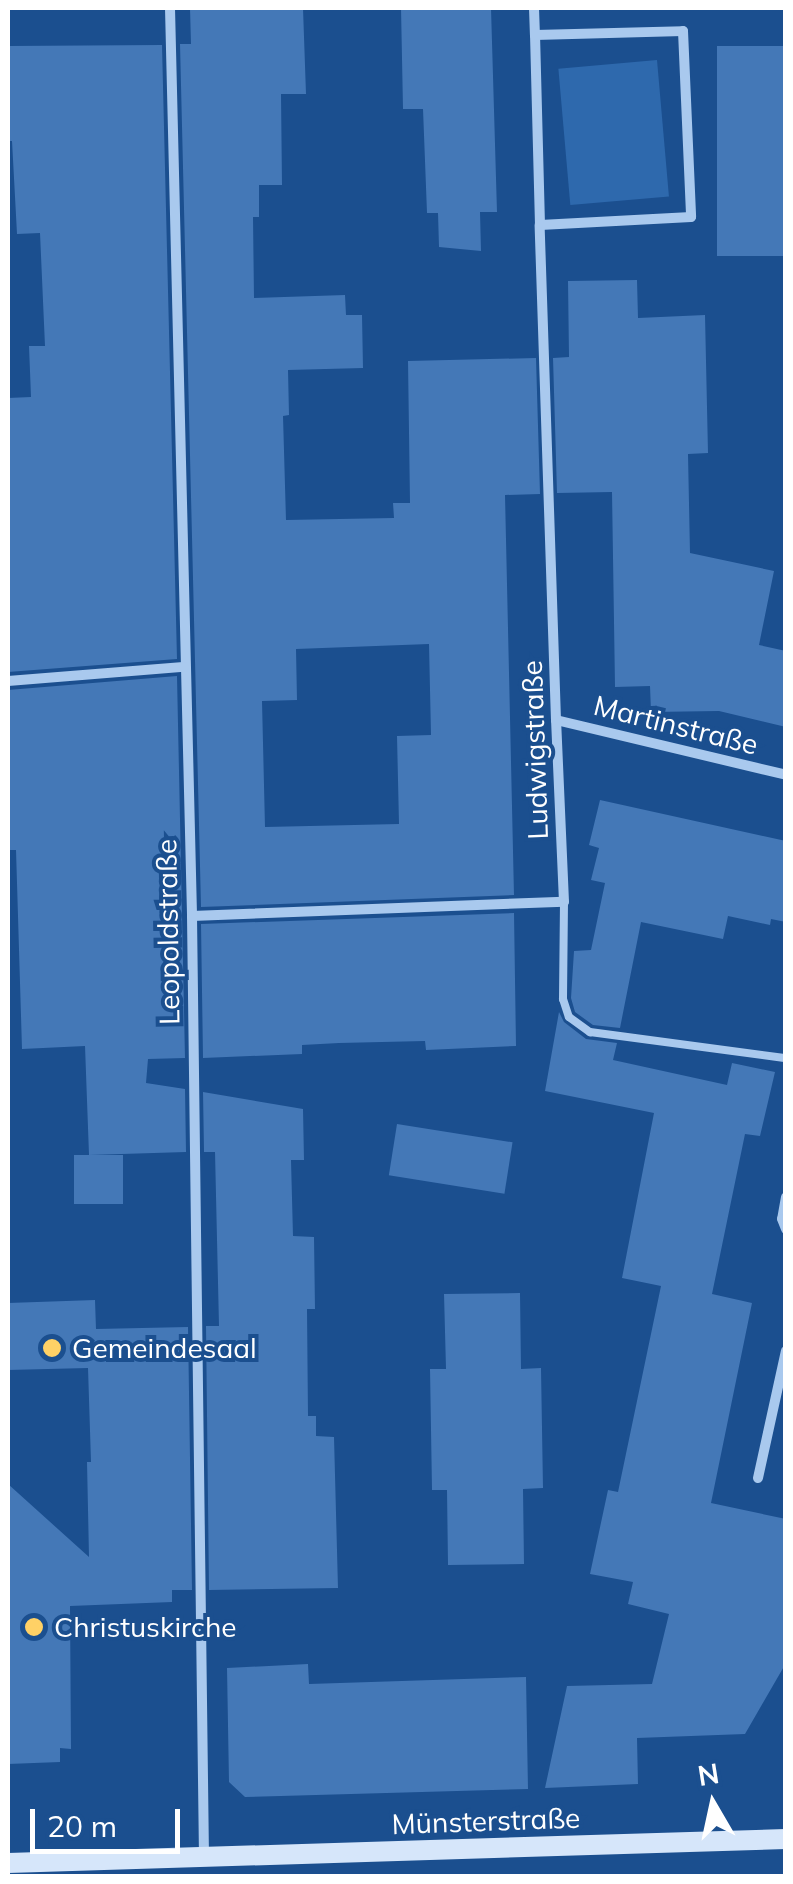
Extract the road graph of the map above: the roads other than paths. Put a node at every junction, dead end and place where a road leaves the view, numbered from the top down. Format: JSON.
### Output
{"nodes":[{"id":1,"x":170,"y":8,"type":"edge"},
{"id":2,"x":534,"y":8,"type":"edge"},
{"id":3,"x":534,"y":34,"type":"junction"},
{"id":4,"x":540,"y":225,"type":"junction"},
{"id":5,"x":183,"y":668,"type":"junction"},
{"id":6,"x":8,"y":681,"type":"edge"},
{"id":7,"x":556,"y":720,"type":"junction"},
{"id":8,"x":786,"y":775,"type":"edge"},
{"id":9,"x":564,"y":902,"type":"junction"},
{"id":10,"x":192,"y":916,"type":"junction"},
{"id":11,"x":786,"y":1058,"type":"edge"},
{"id":12,"x":786,"y":1197,"type":"edge"},
{"id":13,"x":786,"y":1228,"type":"edge"},
{"id":14,"x":786,"y":1351,"type":"edge"},
{"id":15,"x":758,"y":1478,"type":"dead end"},
{"id":16,"x":786,"y":1840,"type":"edge"},
{"id":17,"x":204,"y":1856,"type":"junction"},
{"id":18,"x":8,"y":1864,"type":"edge"}],
"edges":[{"from":1,"to":5,"type":"street","name":"Leopoldstraße"},
{"from":2,"to":3,"type":"street","name":"Ludwigstraße"},
{"from":3,"to":4,"type":"street","name":"Ludwigstraße"},
{"from":3,"to":4,"type":"street"},
{"from":4,"to":7,"type":"street","name":"Ludwigstraße"},
{"from":5,"to":6,"type":"street"},
{"from":5,"to":10,"type":"street","name":"Leopoldstraße"},
{"from":7,"to":8,"type":"street","name":"Martinstraße"},
{"from":7,"to":9,"type":"street","name":"Ludwigstraße"},
{"from":9,"to":10,"type":"street"},
{"from":9,"to":11,"type":"lane"},
{"from":10,"to":17,"type":"street","name":"Leopoldstraße"},
{"from":12,"to":13,"type":"street"},
{"from":14,"to":15,"type":"street"},
{"from":16,"to":17,"type":"main road","name":"Münsterstraße"},
{"from":17,"to":18,"type":"main road","name":"Münsterstraße"}]}
